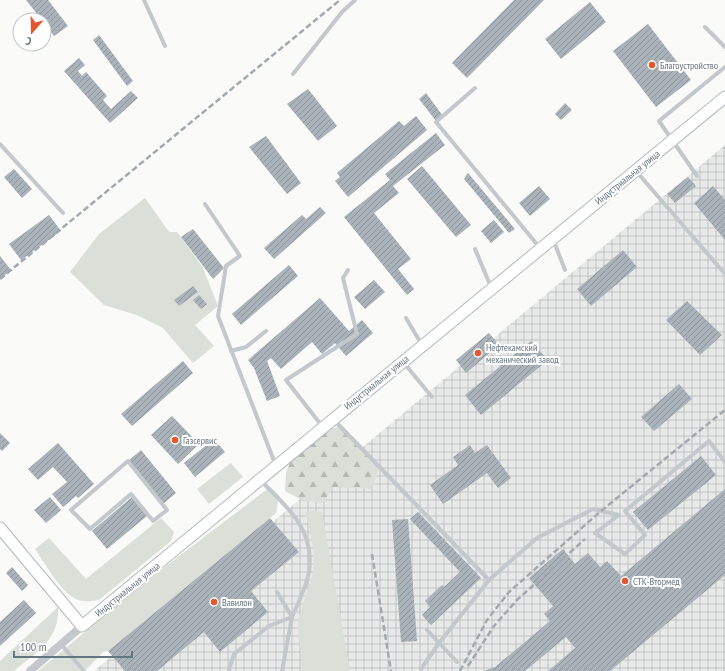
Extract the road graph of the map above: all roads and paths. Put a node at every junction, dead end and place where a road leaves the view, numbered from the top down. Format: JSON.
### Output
{"nodes":[{"id":1,"x":144,"y":0,"type":"edge"},
{"id":2,"x":355,"y":0,"type":"edge"},
{"id":3,"x":705,"y":27,"type":"dead end"},
{"id":4,"x":166,"y":46,"type":"dead end"},
{"id":5,"x":725,"y":47,"type":"edge"},
{"id":6,"x":725,"y":67,"type":"edge"},
{"id":7,"x":293,"y":74,"type":"dead end"},
{"id":8,"x":475,"y":88,"type":"dead end"},
{"id":9,"x":725,"y":96,"type":"edge"},
{"id":10,"x":672,"y":140,"type":"junction"},
{"id":11,"x":0,"y":144,"type":"edge"},
{"id":12,"x":636,"y":170,"type":"junction"},
{"id":13,"x":697,"y":176,"type":"dead end"},
{"id":14,"x":205,"y":204,"type":"dead end"},
{"id":15,"x":64,"y":213,"type":"dead end"},
{"id":16,"x":553,"y":238,"type":"junction"},
{"id":17,"x":475,"y":248,"type":"dead end"},
{"id":18,"x":540,"y":248,"type":"junction"},
{"id":19,"x":348,"y":270,"type":"dead end"},
{"id":20,"x":566,"y":270,"type":"dead end"},
{"id":21,"x":725,"y":274,"type":"edge"},
{"id":22,"x":492,"y":288,"type":"junction"},
{"id":23,"x":406,"y":318,"type":"dead end"},
{"id":24,"x":266,"y":331,"type":"dead end"},
{"id":25,"x":422,"y":345,"type":"junction"},
{"id":26,"x":231,"y":351,"type":"junction"},
{"id":27,"x":402,"y":361,"type":"junction"},
{"id":28,"x":432,"y":397,"type":"dead end"},
{"id":29,"x":332,"y":418,"type":"junction"},
{"id":30,"x":323,"y":426,"type":"junction"},
{"id":31,"x":725,"y":462,"type":"edge"},
{"id":32,"x":276,"y":466,"type":"junction"},
{"id":33,"x":260,"y":480,"type":"junction"},
{"id":34,"x":0,"y":528,"type":"edge"},
{"id":35,"x":90,"y":529,"type":"joint"},
{"id":36,"x":489,"y":580,"type":"junction"},
{"id":37,"x":277,"y":592,"type":"dead end"},
{"id":38,"x":292,"y":617,"type":"junction"},
{"id":39,"x":82,"y":626,"type":"junction"},
{"id":40,"x":427,"y":630,"type":"dead end"},
{"id":41,"x":439,"y":643,"type":"junction"},
{"id":42,"x":61,"y":644,"type":"junction"},
{"id":43,"x":457,"y":662,"type":"dead end"},
{"id":44,"x":421,"y":669,"type":"dead end"},
{"id":45,"x":229,"y":670,"type":"edge"},
{"id":46,"x":30,"y":671,"type":"edge"},
{"id":47,"x":84,"y":671,"type":"edge"},
{"id":48,"x":282,"y":671,"type":"edge"}],
"edges":[{"from":1,"to":4,"type":"lane"},
{"from":2,"to":7,"type":"lane"},
{"from":3,"to":5,"type":"lane"},
{"from":6,"to":10,"type":"lane"},
{"from":8,"to":18,"type":"lane"},
{"from":9,"to":10,"type":"main road","name":"Индустриальная улица"},
{"from":10,"to":12,"type":"main road","name":"Индустриальная улица"},
{"from":10,"to":13,"type":"lane"},
{"from":11,"to":15,"type":"lane"},
{"from":12,"to":16,"type":"main road","name":"Индустриальная улица"},
{"from":12,"to":21,"type":"lane"},
{"from":14,"to":26,"type":"lane"},
{"from":16,"to":18,"type":"main road","name":"Индустриальная улица"},
{"from":16,"to":20,"type":"lane"},
{"from":17,"to":22,"type":"lane"},
{"from":18,"to":22,"type":"main road","name":"Индустриальная улица"},
{"from":19,"to":30,"type":"lane"},
{"from":22,"to":25,"type":"main road","name":"Индустриальная улица"},
{"from":23,"to":25,"type":"lane"},
{"from":24,"to":26,"type":"lane"},
{"from":25,"to":27,"type":"main road","name":"Индустриальная улица"},
{"from":26,"to":32,"type":"lane"},
{"from":27,"to":28,"type":"lane"},
{"from":27,"to":29,"type":"main road","name":"Индустриальная улица"},
{"from":29,"to":30,"type":"main road","name":"Индустриальная улица"},
{"from":29,"to":36,"type":"lane"},
{"from":30,"to":32,"type":"main road","name":"Индустриальная улица"},
{"from":31,"to":36,"type":"lane"},
{"from":32,"to":33,"type":"main road","name":"Индустриальная улица"},
{"from":33,"to":38,"type":"lane"},
{"from":33,"to":39,"type":"main road","name":"Индустриальная улица"},
{"from":34,"to":39,"type":"main road"},
{"from":35,"to":35,"type":"lane"},
{"from":36,"to":41,"type":"lane"},
{"from":37,"to":38,"type":"lane"},
{"from":38,"to":45,"type":"lane"},
{"from":38,"to":48,"type":"lane"},
{"from":39,"to":42,"type":"street","name":"Индустриальная улица"},
{"from":40,"to":41,"type":"lane"},
{"from":41,"to":43,"type":"lane"},
{"from":41,"to":44,"type":"lane"},
{"from":42,"to":46,"type":"street","name":"Индустриальная улица"},
{"from":42,"to":47,"type":"lane"}]}
